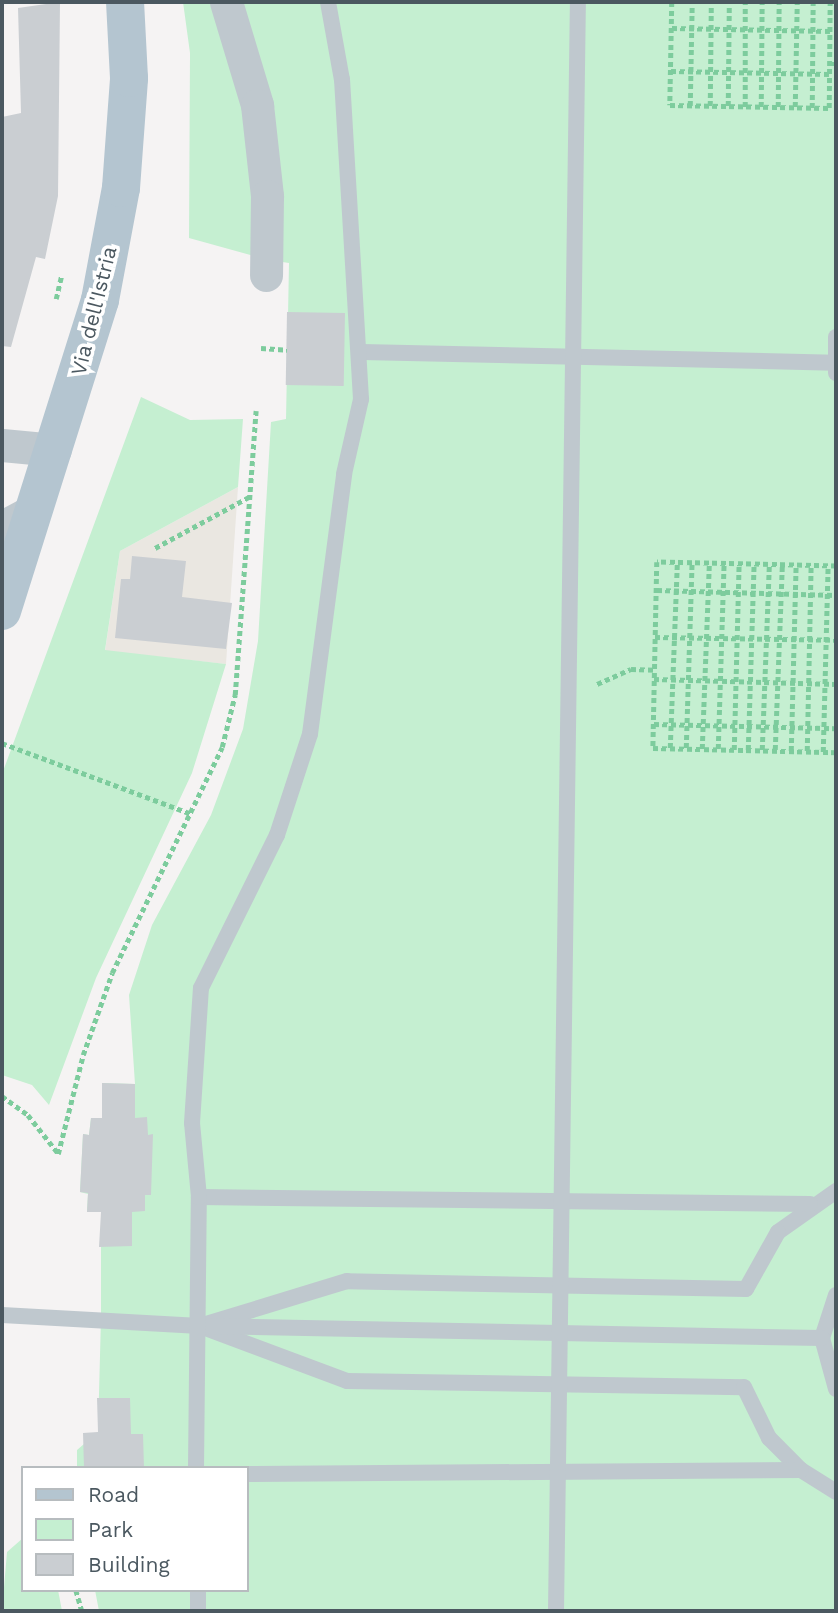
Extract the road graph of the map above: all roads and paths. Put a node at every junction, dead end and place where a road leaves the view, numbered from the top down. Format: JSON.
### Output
{"nodes":[{"id":1,"x":125,"y":2,"type":"edge"},
{"id":2,"x":226,"y":2,"type":"edge"},
{"id":3,"x":328,"y":2,"type":"edge"},
{"id":4,"x":578,"y":2,"type":"edge"},
{"id":5,"x":672,"y":2,"type":"edge"},
{"id":6,"x":692,"y":2,"type":"edge"},
{"id":7,"x":711,"y":2,"type":"edge"},
{"id":8,"x":729,"y":2,"type":"edge"},
{"id":9,"x":745,"y":2,"type":"edge"},
{"id":10,"x":762,"y":2,"type":"edge"},
{"id":11,"x":779,"y":2,"type":"edge"},
{"id":12,"x":797,"y":2,"type":"edge"},
{"id":13,"x":813,"y":2,"type":"edge"},
{"id":14,"x":830,"y":2,"type":"edge"},
{"id":15,"x":672,"y":28,"type":"junction"},
{"id":16,"x":691,"y":29,"type":"junction"},
{"id":17,"x":711,"y":29,"type":"junction"},
{"id":18,"x":729,"y":30,"type":"junction"},
{"id":19,"x":745,"y":30,"type":"junction"},
{"id":20,"x":762,"y":30,"type":"junction"},
{"id":21,"x":779,"y":30,"type":"junction"},
{"id":22,"x":796,"y":31,"type":"junction"},
{"id":23,"x":813,"y":31,"type":"junction"},
{"id":24,"x":830,"y":32,"type":"junction"},
{"id":25,"x":829,"y":64,"type":"junction"},
{"id":26,"x":836,"y":64,"type":"edge"},
{"id":27,"x":671,"y":71,"type":"junction"},
{"id":28,"x":691,"y":71,"type":"junction"},
{"id":29,"x":710,"y":72,"type":"junction"},
{"id":30,"x":728,"y":72,"type":"junction"},
{"id":31,"x":745,"y":72,"type":"junction"},
{"id":32,"x":761,"y":73,"type":"junction"},
{"id":33,"x":778,"y":73,"type":"junction"},
{"id":34,"x":796,"y":73,"type":"junction"},
{"id":35,"x":812,"y":74,"type":"junction"},
{"id":36,"x":829,"y":74,"type":"junction"},
{"id":37,"x":690,"y":106,"type":"junction"},
{"id":38,"x":710,"y":106,"type":"junction"},
{"id":39,"x":728,"y":106,"type":"junction"},
{"id":40,"x":745,"y":107,"type":"junction"},
{"id":41,"x":761,"y":107,"type":"junction"},
{"id":42,"x":778,"y":107,"type":"junction"},
{"id":43,"x":795,"y":107,"type":"junction"},
{"id":44,"x":812,"y":107,"type":"junction"},
{"id":45,"x":65,"y":263,"type":"dead end"},
{"id":46,"x":266,"y":275,"type":"dead end"},
{"id":47,"x":55,"y":304,"type":"dead end"},
{"id":48,"x":836,"y":337,"type":"edge"},
{"id":49,"x":261,"y":348,"type":"dead end"},
{"id":50,"x":287,"y":350,"type":"dead end"},
{"id":51,"x":362,"y":352,"type":"junction"},
{"id":52,"x":573,"y":357,"type":"junction"},
{"id":53,"x":835,"y":368,"type":"edge"},
{"id":54,"x":256,"y":411,"type":"dead end"},
{"id":55,"x":2,"y":445,"type":"edge"},
{"id":56,"x":55,"y":450,"type":"junction"},
{"id":57,"x":250,"y":497,"type":"junction"},
{"id":58,"x":36,"y":509,"type":"junction"},
{"id":59,"x":2,"y":527,"type":"edge"},
{"id":60,"x":155,"y":548,"type":"dead end"},
{"id":61,"x":677,"y":562,"type":"junction"},
{"id":62,"x":692,"y":562,"type":"junction"},
{"id":63,"x":709,"y":563,"type":"junction"},
{"id":64,"x":724,"y":563,"type":"junction"},
{"id":65,"x":739,"y":564,"type":"junction"},
{"id":66,"x":754,"y":564,"type":"junction"},
{"id":67,"x":769,"y":564,"type":"junction"},
{"id":68,"x":782,"y":565,"type":"junction"},
{"id":69,"x":796,"y":565,"type":"junction"},
{"id":70,"x":811,"y":566,"type":"junction"},
{"id":71,"x":828,"y":566,"type":"junction"},
{"id":72,"x":836,"y":566,"type":"edge"},
{"id":73,"x":657,"y":590,"type":"junction"},
{"id":74,"x":676,"y":590,"type":"junction"},
{"id":75,"x":691,"y":591,"type":"junction"},
{"id":76,"x":708,"y":591,"type":"junction"},
{"id":77,"x":724,"y":592,"type":"junction"},
{"id":78,"x":738,"y":592,"type":"junction"},
{"id":79,"x":753,"y":593,"type":"junction"},
{"id":80,"x":768,"y":593,"type":"junction"},
{"id":81,"x":781,"y":593,"type":"junction"},
{"id":82,"x":795,"y":594,"type":"junction"},
{"id":83,"x":811,"y":594,"type":"junction"},
{"id":84,"x":827,"y":595,"type":"junction"},
{"id":85,"x":836,"y":595,"type":"edge"},
{"id":86,"x":2,"y":611,"type":"edge"},
{"id":87,"x":655,"y":637,"type":"junction"},
{"id":88,"x":674,"y":638,"type":"junction"},
{"id":89,"x":690,"y":638,"type":"junction"},
{"id":90,"x":706,"y":638,"type":"junction"},
{"id":91,"x":722,"y":638,"type":"junction"},
{"id":92,"x":737,"y":638,"type":"junction"},
{"id":93,"x":751,"y":639,"type":"junction"},
{"id":94,"x":766,"y":639,"type":"junction"},
{"id":95,"x":779,"y":639,"type":"junction"},
{"id":96,"x":794,"y":639,"type":"junction"},
{"id":97,"x":809,"y":639,"type":"junction"},
{"id":98,"x":825,"y":640,"type":"junction"},
{"id":99,"x":836,"y":640,"type":"edge"},
{"id":100,"x":655,"y":670,"type":"junction"},
{"id":101,"x":654,"y":679,"type":"junction"},
{"id":102,"x":673,"y":680,"type":"junction"},
{"id":103,"x":688,"y":680,"type":"junction"},
{"id":104,"x":704,"y":681,"type":"junction"},
{"id":105,"x":720,"y":681,"type":"junction"},
{"id":106,"x":736,"y":681,"type":"junction"},
{"id":107,"x":750,"y":682,"type":"junction"},
{"id":108,"x":765,"y":682,"type":"junction"},
{"id":109,"x":777,"y":682,"type":"junction"},
{"id":110,"x":793,"y":682,"type":"junction"},
{"id":111,"x":569,"y":683,"type":"junction"},
{"id":112,"x":809,"y":683,"type":"junction"},
{"id":113,"x":824,"y":683,"type":"junction"},
{"id":114,"x":836,"y":684,"type":"edge"},
{"id":115,"x":654,"y":724,"type":"junction"},
{"id":116,"x":671,"y":724,"type":"junction"},
{"id":117,"x":687,"y":724,"type":"junction"},
{"id":118,"x":702,"y":725,"type":"junction"},
{"id":119,"x":719,"y":725,"type":"junction"},
{"id":120,"x":734,"y":726,"type":"junction"},
{"id":121,"x":749,"y":726,"type":"junction"},
{"id":122,"x":763,"y":726,"type":"junction"},
{"id":123,"x":776,"y":727,"type":"junction"},
{"id":124,"x":792,"y":727,"type":"junction"},
{"id":125,"x":807,"y":727,"type":"junction"},
{"id":126,"x":823,"y":728,"type":"junction"},
{"id":127,"x":836,"y":728,"type":"edge"},
{"id":128,"x":2,"y":743,"type":"edge"},
{"id":129,"x":670,"y":748,"type":"junction"},
{"id":130,"x":686,"y":748,"type":"junction"},
{"id":131,"x":702,"y":749,"type":"junction"},
{"id":132,"x":718,"y":749,"type":"junction"},
{"id":133,"x":734,"y":750,"type":"junction"},
{"id":134,"x":748,"y":750,"type":"junction"},
{"id":135,"x":762,"y":750,"type":"junction"},
{"id":136,"x":775,"y":750,"type":"junction"},
{"id":137,"x":791,"y":751,"type":"junction"},
{"id":138,"x":807,"y":751,"type":"junction"},
{"id":139,"x":823,"y":752,"type":"junction"},
{"id":140,"x":836,"y":752,"type":"edge"},
{"id":141,"x":192,"y":814,"type":"junction"},
{"id":142,"x":2,"y":1090,"type":"edge"},
{"id":143,"x":4,"y":1096,"type":"edge"},
{"id":144,"x":836,"y":1191,"type":"edge"},
{"id":145,"x":199,"y":1197,"type":"junction"},
{"id":146,"x":561,"y":1202,"type":"junction"},
{"id":147,"x":810,"y":1204,"type":"junction"},
{"id":148,"x":560,"y":1286,"type":"junction"},
{"id":149,"x":836,"y":1295,"type":"edge"},
{"id":150,"x":2,"y":1315,"type":"edge"},
{"id":151,"x":200,"y":1326,"type":"junction"},
{"id":152,"x":560,"y":1334,"type":"junction"},
{"id":153,"x":822,"y":1338,"type":"junction"},
{"id":154,"x":559,"y":1384,"type":"junction"},
{"id":155,"x":836,"y":1389,"type":"edge"},
{"id":156,"x":196,"y":1466,"type":"edge"},
{"id":157,"x":801,"y":1470,"type":"junction"},
{"id":158,"x":558,"y":1472,"type":"junction"},
{"id":159,"x":248,"y":1474,"type":"edge"},
{"id":160,"x":836,"y":1492,"type":"edge"},
{"id":161,"x":77,"y":1592,"type":"edge"},
{"id":162,"x":198,"y":1592,"type":"edge"},
{"id":163,"x":82,"y":1611,"type":"edge"},
{"id":164,"x":198,"y":1611,"type":"edge"},
{"id":165,"x":556,"y":1611,"type":"edge"}],
"edges":[{"from":1,"to":56,"type":"main road","name":"Via dell'Istria"},
{"from":2,"to":46,"type":"street"},
{"from":3,"to":51,"type":"lane"},
{"from":4,"to":52,"type":"lane"},
{"from":5,"to":15,"type":"path"},
{"from":6,"to":16,"type":"path"},
{"from":7,"to":17,"type":"path"},
{"from":8,"to":18,"type":"path"},
{"from":9,"to":19,"type":"path"},
{"from":10,"to":20,"type":"path"},
{"from":11,"to":21,"type":"path"},
{"from":12,"to":22,"type":"path"},
{"from":13,"to":23,"type":"path"},
{"from":14,"to":24,"type":"path"},
{"from":15,"to":16,"type":"path"},
{"from":15,"to":27,"type":"path"},
{"from":16,"to":17,"type":"path"},
{"from":16,"to":28,"type":"path"},
{"from":17,"to":18,"type":"path"},
{"from":17,"to":29,"type":"path"},
{"from":18,"to":19,"type":"path"},
{"from":18,"to":30,"type":"path"},
{"from":19,"to":20,"type":"path"},
{"from":19,"to":31,"type":"path"},
{"from":20,"to":21,"type":"path"},
{"from":20,"to":32,"type":"path"},
{"from":21,"to":22,"type":"path"},
{"from":21,"to":33,"type":"path"},
{"from":22,"to":23,"type":"path"},
{"from":22,"to":34,"type":"path"},
{"from":23,"to":24,"type":"path"},
{"from":23,"to":35,"type":"path"},
{"from":24,"to":25,"type":"path"},
{"from":25,"to":26,"type":"path"},
{"from":25,"to":36,"type":"path"},
{"from":27,"to":28,"type":"path"},
{"from":27,"to":37,"type":"path"},
{"from":28,"to":29,"type":"path"},
{"from":28,"to":37,"type":"path"},
{"from":29,"to":30,"type":"path"},
{"from":29,"to":38,"type":"path"},
{"from":30,"to":31,"type":"path"},
{"from":30,"to":39,"type":"path"},
{"from":31,"to":32,"type":"path"},
{"from":31,"to":40,"type":"path"},
{"from":32,"to":33,"type":"path"},
{"from":32,"to":41,"type":"path"},
{"from":33,"to":34,"type":"path"},
{"from":33,"to":42,"type":"path"},
{"from":34,"to":35,"type":"path"},
{"from":34,"to":43,"type":"path"},
{"from":35,"to":36,"type":"path"},
{"from":35,"to":44,"type":"path"},
{"from":36,"to":44,"type":"path"},
{"from":37,"to":38,"type":"path"},
{"from":38,"to":39,"type":"path"},
{"from":39,"to":40,"type":"path"},
{"from":40,"to":41,"type":"path"},
{"from":41,"to":42,"type":"path"},
{"from":42,"to":43,"type":"path"},
{"from":43,"to":44,"type":"path"},
{"from":45,"to":47,"type":"path"},
{"from":48,"to":53,"type":"lane"},
{"from":49,"to":50,"type":"path"},
{"from":51,"to":52,"type":"lane"},
{"from":51,"to":145,"type":"lane"},
{"from":52,"to":53,"type":"lane"},
{"from":52,"to":111,"type":"lane"},
{"from":54,"to":57,"type":"path"},
{"from":55,"to":56,"type":"street"},
{"from":56,"to":58,"type":"main road","name":"Via dell'Istria"},
{"from":57,"to":60,"type":"path"},
{"from":57,"to":141,"type":"path"},
{"from":58,"to":59,"type":"street"},
{"from":58,"to":86,"type":"main road","name":"Via dell'Istria"},
{"from":61,"to":62,"type":"path"},
{"from":61,"to":73,"type":"path"},
{"from":61,"to":74,"type":"path"},
{"from":62,"to":63,"type":"path"},
{"from":62,"to":75,"type":"path"},
{"from":63,"to":64,"type":"path"},
{"from":63,"to":76,"type":"path"},
{"from":64,"to":65,"type":"path"},
{"from":64,"to":77,"type":"path"},
{"from":65,"to":66,"type":"path"},
{"from":65,"to":78,"type":"path"},
{"from":66,"to":67,"type":"path"},
{"from":66,"to":79,"type":"path"},
{"from":67,"to":68,"type":"path"},
{"from":67,"to":80,"type":"path"},
{"from":68,"to":69,"type":"path"},
{"from":68,"to":81,"type":"path"},
{"from":69,"to":70,"type":"path"},
{"from":69,"to":82,"type":"path"},
{"from":70,"to":71,"type":"path"},
{"from":70,"to":83,"type":"path"},
{"from":71,"to":72,"type":"path"},
{"from":71,"to":84,"type":"path"},
{"from":73,"to":74,"type":"path"},
{"from":73,"to":87,"type":"path"},
{"from":74,"to":75,"type":"path"},
{"from":74,"to":88,"type":"path"},
{"from":75,"to":76,"type":"path"},
{"from":75,"to":89,"type":"path"},
{"from":76,"to":77,"type":"path"},
{"from":76,"to":90,"type":"path"},
{"from":77,"to":78,"type":"path"},
{"from":77,"to":91,"type":"path"},
{"from":78,"to":79,"type":"path"},
{"from":78,"to":92,"type":"path"},
{"from":79,"to":80,"type":"path"},
{"from":79,"to":93,"type":"path"},
{"from":80,"to":81,"type":"path"},
{"from":80,"to":94,"type":"path"},
{"from":81,"to":82,"type":"path"},
{"from":81,"to":95,"type":"path"},
{"from":82,"to":83,"type":"path"},
{"from":82,"to":96,"type":"path"},
{"from":83,"to":84,"type":"path"},
{"from":83,"to":97,"type":"path"},
{"from":84,"to":85,"type":"path"},
{"from":84,"to":98,"type":"path"},
{"from":87,"to":88,"type":"path"},
{"from":87,"to":100,"type":"path"},
{"from":88,"to":89,"type":"path"},
{"from":88,"to":102,"type":"path"},
{"from":89,"to":90,"type":"path"},
{"from":89,"to":103,"type":"path"},
{"from":90,"to":91,"type":"path"},
{"from":90,"to":104,"type":"path"},
{"from":91,"to":92,"type":"path"},
{"from":91,"to":105,"type":"path"},
{"from":92,"to":93,"type":"path"},
{"from":92,"to":106,"type":"path"},
{"from":93,"to":94,"type":"path"},
{"from":93,"to":107,"type":"path"},
{"from":94,"to":95,"type":"path"},
{"from":94,"to":108,"type":"path"},
{"from":95,"to":96,"type":"path"},
{"from":95,"to":109,"type":"path"},
{"from":96,"to":97,"type":"path"},
{"from":96,"to":110,"type":"path"},
{"from":97,"to":98,"type":"path"},
{"from":97,"to":112,"type":"path"},
{"from":98,"to":99,"type":"path"},
{"from":98,"to":113,"type":"path"},
{"from":100,"to":101,"type":"path"},
{"from":100,"to":111,"type":"path"},
{"from":101,"to":102,"type":"path"},
{"from":101,"to":115,"type":"path"},
{"from":102,"to":103,"type":"path"},
{"from":102,"to":116,"type":"path"},
{"from":103,"to":104,"type":"path"},
{"from":103,"to":117,"type":"path"},
{"from":104,"to":105,"type":"path"},
{"from":104,"to":118,"type":"path"},
{"from":105,"to":106,"type":"path"},
{"from":105,"to":119,"type":"path"},
{"from":106,"to":107,"type":"path"},
{"from":106,"to":120,"type":"path"},
{"from":107,"to":108,"type":"path"},
{"from":107,"to":121,"type":"path"},
{"from":108,"to":109,"type":"path"},
{"from":108,"to":122,"type":"path"},
{"from":109,"to":110,"type":"path"},
{"from":109,"to":123,"type":"path"},
{"from":110,"to":112,"type":"path"},
{"from":110,"to":124,"type":"path"},
{"from":111,"to":146,"type":"lane"},
{"from":112,"to":113,"type":"path"},
{"from":112,"to":125,"type":"path"},
{"from":113,"to":114,"type":"path"},
{"from":113,"to":126,"type":"path"},
{"from":115,"to":116,"type":"path"},
{"from":115,"to":129,"type":"path"},
{"from":116,"to":117,"type":"path"},
{"from":116,"to":129,"type":"path"},
{"from":117,"to":118,"type":"path"},
{"from":117,"to":130,"type":"path"},
{"from":118,"to":119,"type":"path"},
{"from":118,"to":131,"type":"path"},
{"from":119,"to":120,"type":"path"},
{"from":119,"to":132,"type":"path"},
{"from":120,"to":121,"type":"path"},
{"from":120,"to":133,"type":"path"},
{"from":121,"to":122,"type":"path"},
{"from":121,"to":134,"type":"path"},
{"from":122,"to":123,"type":"path"},
{"from":122,"to":135,"type":"path"},
{"from":123,"to":124,"type":"path"},
{"from":123,"to":136,"type":"path"},
{"from":124,"to":125,"type":"path"},
{"from":124,"to":137,"type":"path"},
{"from":125,"to":126,"type":"path"},
{"from":125,"to":138,"type":"path"},
{"from":126,"to":127,"type":"path"},
{"from":126,"to":139,"type":"path"},
{"from":128,"to":141,"type":"path"},
{"from":129,"to":130,"type":"path"},
{"from":130,"to":131,"type":"path"},
{"from":131,"to":132,"type":"path"},
{"from":132,"to":133,"type":"path"},
{"from":133,"to":134,"type":"path"},
{"from":134,"to":135,"type":"path"},
{"from":135,"to":136,"type":"path"},
{"from":136,"to":137,"type":"path"},
{"from":137,"to":138,"type":"path"},
{"from":138,"to":139,"type":"path"},
{"from":139,"to":140,"type":"path"},
{"from":141,"to":143,"type":"path"},
{"from":142,"to":143,"type":"path"},
{"from":144,"to":147,"type":"lane"},
{"from":145,"to":146,"type":"lane"},
{"from":145,"to":151,"type":"lane"},
{"from":146,"to":147,"type":"lane"},
{"from":146,"to":148,"type":"lane"},
{"from":147,"to":148,"type":"lane"},
{"from":148,"to":151,"type":"lane"},
{"from":148,"to":152,"type":"lane"},
{"from":149,"to":153,"type":"lane"},
{"from":150,"to":151,"type":"lane"},
{"from":151,"to":152,"type":"lane"},
{"from":151,"to":154,"type":"lane"},
{"from":151,"to":156,"type":"lane"},
{"from":152,"to":153,"type":"lane"},
{"from":152,"to":154,"type":"lane"},
{"from":153,"to":155,"type":"lane"},
{"from":154,"to":157,"type":"lane"},
{"from":154,"to":158,"type":"lane"},
{"from":157,"to":158,"type":"lane"},
{"from":157,"to":160,"type":"lane"},
{"from":158,"to":159,"type":"lane"},
{"from":158,"to":165,"type":"lane"},
{"from":161,"to":163,"type":"path"},
{"from":162,"to":164,"type":"lane"}]}
